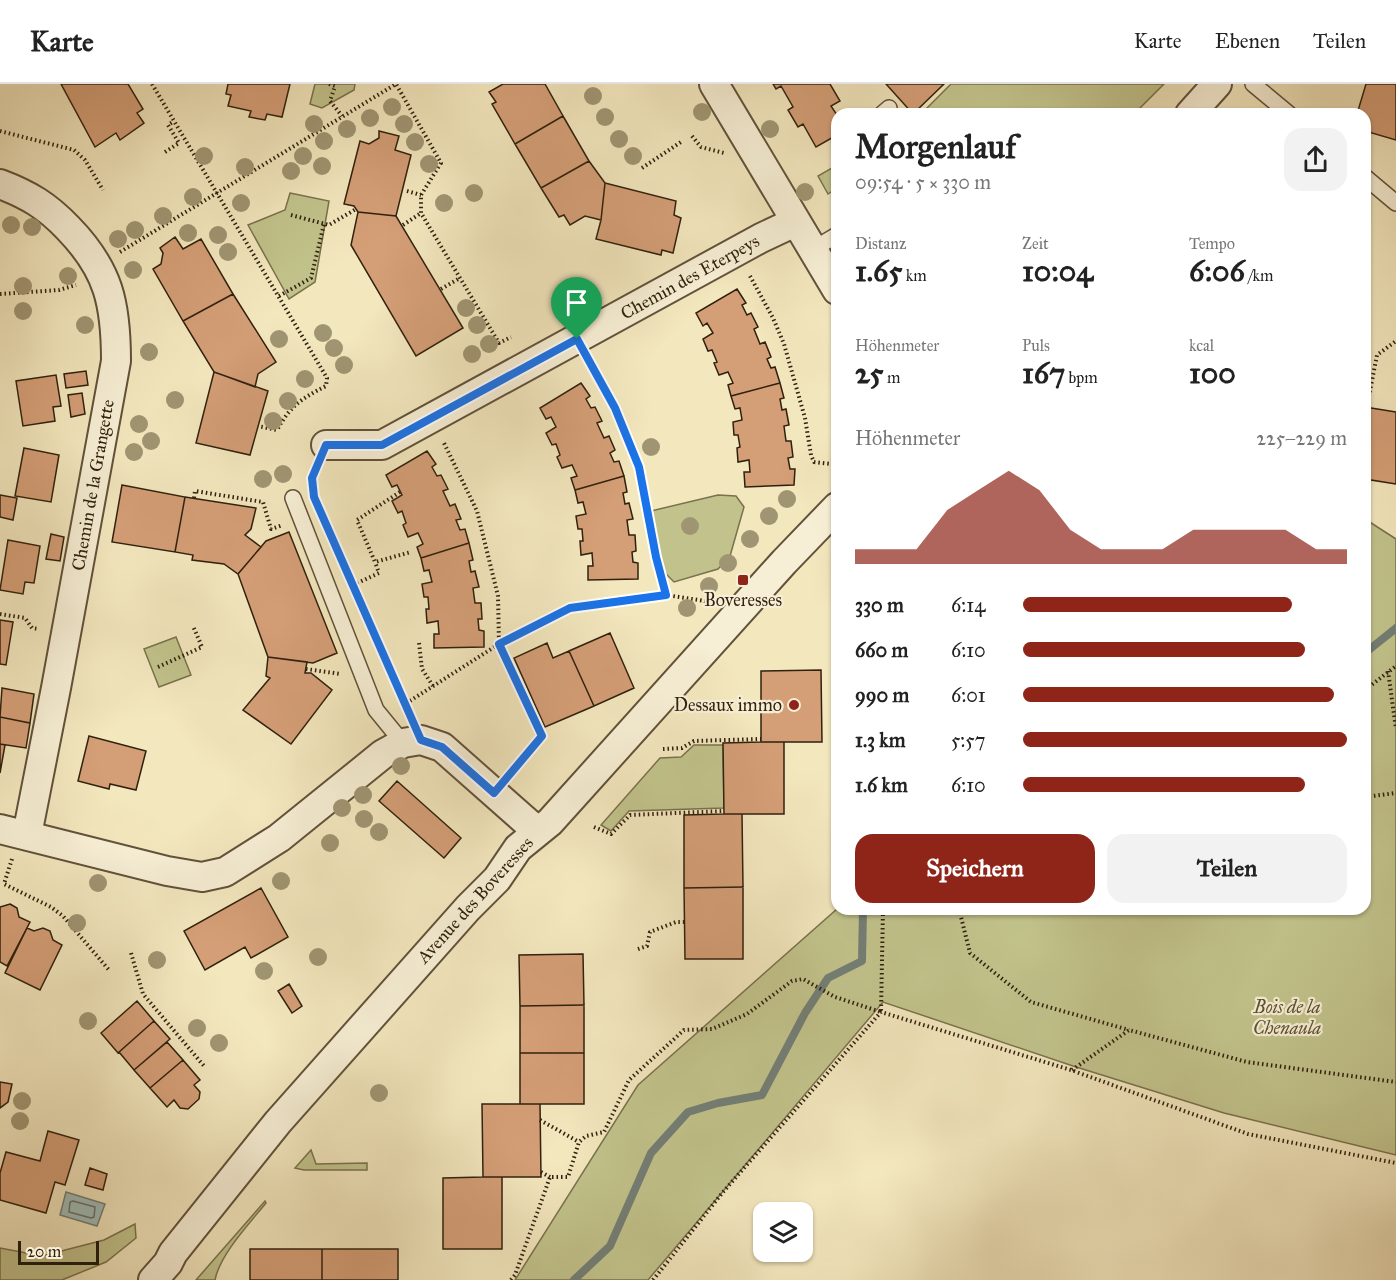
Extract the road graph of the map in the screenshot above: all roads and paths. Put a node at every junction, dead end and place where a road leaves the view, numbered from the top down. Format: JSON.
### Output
{"nodes":[{"id":1,"x":152,"y":84,"type":"edge"},
{"id":2,"x":328,"y":84,"type":"edge"},
{"id":3,"x":714,"y":84,"type":"edge"},
{"id":4,"x":1216,"y":84,"type":"edge"},
{"id":5,"x":1253,"y":84,"type":"edge"},
{"id":6,"x":1195,"y":108,"type":"edge"},
{"id":7,"x":1282,"y":108,"type":"edge"},
{"id":8,"x":342,"y":116,"type":"junction"},
{"id":9,"x":174,"y":121,"type":"junction"},
{"id":10,"x":0,"y":131,"type":"edge"},
{"id":11,"x":692,"y":136,"type":"dead end"},
{"id":12,"x":681,"y":142,"type":"dead end"},
{"id":13,"x":729,"y":150,"type":"dead end"},
{"id":14,"x":165,"y":152,"type":"dead end"},
{"id":15,"x":642,"y":168,"type":"dead end"},
{"id":16,"x":1371,"y":182,"type":"edge"},
{"id":17,"x":0,"y":184,"type":"edge"},
{"id":18,"x":103,"y":190,"type":"dead end"},
{"id":19,"x":407,"y":191,"type":"dead end"},
{"id":20,"x":217,"y":192,"type":"junction"},
{"id":21,"x":421,"y":195,"type":"junction"},
{"id":22,"x":1396,"y":203,"type":"edge"},
{"id":23,"x":356,"y":209,"type":"dead end"},
{"id":24,"x":421,"y":213,"type":"junction"},
{"id":25,"x":291,"y":214,"type":"dead end"},
{"id":26,"x":795,"y":222,"type":"junction"},
{"id":27,"x":324,"y":224,"type":"junction"},
{"id":28,"x":403,"y":225,"type":"dead end"},
{"id":29,"x":831,"y":239,"type":"edge"},
{"id":30,"x":812,"y":250,"type":"junction"},
{"id":31,"x":735,"y":252,"type":"junction"},
{"id":32,"x":117,"y":255,"type":"dead end"},
{"id":33,"x":460,"y":278,"type":"junction"},
{"id":34,"x":831,"y":280,"type":"edge"},
{"id":35,"x":80,"y":284,"type":"dead end"},
{"id":36,"x":441,"y":289,"type":"dead end"},
{"id":37,"x":0,"y":294,"type":"edge"},
{"id":38,"x":279,"y":296,"type":"junction"},
{"id":39,"x":511,"y":337,"type":"dead end"},
{"id":40,"x":577,"y":339,"type":"junction"},
{"id":41,"x":1396,"y":341,"type":"edge"},
{"id":42,"x":1371,"y":386,"type":"edge"},
{"id":43,"x":430,"y":419,"type":"junction"},
{"id":44,"x":258,"y":426,"type":"dead end"},
{"id":45,"x":326,"y":445,"type":"joint"},
{"id":46,"x":831,"y":464,"type":"dead end"},
{"id":47,"x":400,"y":492,"type":"dead end"},
{"id":48,"x":314,"y":497,"type":"dead end"},
{"id":49,"x":194,"y":498,"type":"dead end"},
{"id":50,"x":293,"y":498,"type":"dead end"},
{"id":51,"x":831,"y":513,"type":"edge"},
{"id":52,"x":301,"y":518,"type":"junction"},
{"id":53,"x":411,"y":552,"type":"dead end"},
{"id":54,"x":375,"y":562,"type":"junction"},
{"id":55,"x":343,"y":563,"type":"dead end"},
{"id":56,"x":353,"y":585,"type":"junction"},
{"id":57,"x":666,"y":595,"type":"junction"},
{"id":58,"x":710,"y":606,"type":"dead end"},
{"id":59,"x":0,"y":614,"type":"edge"},
{"id":60,"x":193,"y":626,"type":"dead end"},
{"id":61,"x":41,"y":629,"type":"dead end"},
{"id":62,"x":420,"y":643,"type":"dead end"},
{"id":63,"x":499,"y":644,"type":"junction"},
{"id":64,"x":1396,"y":666,"type":"edge"},
{"id":65,"x":158,"y":667,"type":"dead end"},
{"id":66,"x":306,"y":669,"type":"dead end"},
{"id":67,"x":1388,"y":671,"type":"junction"},
{"id":68,"x":363,"y":677,"type":"junction"},
{"id":69,"x":1371,"y":685,"type":"edge"},
{"id":70,"x":434,"y":686,"type":"junction"},
{"id":71,"x":405,"y":704,"type":"junction"},
{"id":72,"x":1396,"y":729,"type":"edge"},
{"id":73,"x":761,"y":739,"type":"dead end"},
{"id":74,"x":412,"y":741,"type":"junction"},
{"id":75,"x":663,"y":749,"type":"dead end"},
{"id":76,"x":494,"y":793,"type":"junction"},
{"id":77,"x":1396,"y":793,"type":"edge"},
{"id":78,"x":1371,"y":796,"type":"edge"},
{"id":79,"x":724,"y":811,"type":"dead end"},
{"id":80,"x":594,"y":827,"type":"dead end"},
{"id":81,"x":537,"y":831,"type":"junction"},
{"id":82,"x":16,"y":832,"type":"edge"},
{"id":83,"x":2,"y":883,"type":"edge"},
{"id":84,"x":883,"y":915,"type":"edge"},
{"id":85,"x":960,"y":915,"type":"edge"},
{"id":86,"x":685,"y":922,"type":"dead end"},
{"id":87,"x":638,"y":949,"type":"dead end"},
{"id":88,"x":131,"y":953,"type":"dead end"},
{"id":89,"x":109,"y":970,"type":"dead end"},
{"id":90,"x":881,"y":1012,"type":"junction"},
{"id":91,"x":1129,"y":1030,"type":"junction"},
{"id":92,"x":204,"y":1066,"type":"dead end"},
{"id":93,"x":1071,"y":1070,"type":"junction"},
{"id":94,"x":1396,"y":1082,"type":"edge"},
{"id":95,"x":540,"y":1120,"type":"dead end"},
{"id":96,"x":579,"y":1142,"type":"junction"},
{"id":97,"x":1396,"y":1163,"type":"edge"},
{"id":98,"x":541,"y":1172,"type":"dead end"},
{"id":99,"x":550,"y":1177,"type":"junction"},
{"id":100,"x":153,"y":1280,"type":"edge"},
{"id":101,"x":511,"y":1280,"type":"edge"},
{"id":102,"x":653,"y":1280,"type":"edge"}],
"edges":[{"from":1,"to":9,"type":"path"},
{"from":2,"to":8,"type":"path"},
{"from":3,"to":26,"type":"street"},
{"from":4,"to":6,"type":"street"},
{"from":5,"to":7,"type":"lane"},
{"from":8,"to":20,"type":"path"},
{"from":8,"to":21,"type":"path"},
{"from":9,"to":14,"type":"path"},
{"from":9,"to":20,"type":"path"},
{"from":10,"to":18,"type":"path"},
{"from":11,"to":13,"type":"path"},
{"from":12,"to":15,"type":"path"},
{"from":16,"to":22,"type":"lane"},
{"from":17,"to":82,"type":"street","name":"Chemin de la Grangette"},
{"from":19,"to":21,"type":"path"},
{"from":20,"to":32,"type":"path"},
{"from":20,"to":38,"type":"path"},
{"from":21,"to":24,"type":"path"},
{"from":23,"to":27,"type":"path"},
{"from":24,"to":28,"type":"path"},
{"from":24,"to":33,"type":"path"},
{"from":25,"to":27,"type":"path"},
{"from":26,"to":30,"type":"street"},
{"from":26,"to":31,"type":"street","name":"Chemin des Eterpeys"},
{"from":27,"to":38,"type":"path"},
{"from":29,"to":30,"type":"lane"},
{"from":30,"to":34,"type":"street"},
{"from":31,"to":40,"type":"street","name":"Chemin des Eterpeys"},
{"from":31,"to":46,"type":"path"},
{"from":33,"to":36,"type":"path"},
{"from":33,"to":39,"type":"path"},
{"from":35,"to":37,"type":"path"},
{"from":38,"to":44,"type":"path"},
{"from":40,"to":43,"type":"street","name":"Chemin des Eterpeys"},
{"from":40,"to":57,"type":"path"},
{"from":41,"to":42,"type":"path"},
{"from":43,"to":45,"type":"street","name":"Chemin des Eterpeys"},
{"from":43,"to":63,"type":"path"},
{"from":45,"to":48,"type":"path"},
{"from":47,"to":54,"type":"path"},
{"from":49,"to":52,"type":"path"},
{"from":50,"to":52,"type":"lane"},
{"from":51,"to":81,"type":"street","name":"Avenue des Boveresses"},
{"from":52,"to":68,"type":"lane"},
{"from":53,"to":54,"type":"path"},
{"from":54,"to":56,"type":"path"},
{"from":55,"to":56,"type":"path"},
{"from":56,"to":71,"type":"path"},
{"from":57,"to":58,"type":"path"},
{"from":57,"to":63,"type":"path"},
{"from":59,"to":61,"type":"path"},
{"from":60,"to":65,"type":"path"},
{"from":62,"to":70,"type":"path"},
{"from":63,"to":70,"type":"path"},
{"from":63,"to":76,"type":"path"},
{"from":64,"to":67,"type":"path"},
{"from":66,"to":68,"type":"path"},
{"from":67,"to":69,"type":"path"},
{"from":67,"to":72,"type":"path"},
{"from":68,"to":74,"type":"lane"},
{"from":70,"to":71,"type":"path"},
{"from":71,"to":74,"type":"path"},
{"from":73,"to":75,"type":"path"},
{"from":74,"to":76,"type":"street"},
{"from":74,"to":82,"type":"street"},
{"from":76,"to":81,"type":"street"},
{"from":77,"to":78,"type":"path"},
{"from":79,"to":80,"type":"path"},
{"from":81,"to":100,"type":"street","name":"Avenue des Boveresses"},
{"from":82,"to":83,"type":"path"},
{"from":83,"to":89,"type":"path"},
{"from":84,"to":90,"type":"path"},
{"from":85,"to":91,"type":"path"},
{"from":86,"to":87,"type":"path"},
{"from":88,"to":92,"type":"path"},
{"from":90,"to":93,"type":"path"},
{"from":90,"to":96,"type":"path"},
{"from":90,"to":102,"type":"path"},
{"from":91,"to":93,"type":"path"},
{"from":91,"to":94,"type":"path"},
{"from":93,"to":97,"type":"path"},
{"from":95,"to":96,"type":"path"},
{"from":96,"to":99,"type":"path"},
{"from":98,"to":99,"type":"path"},
{"from":99,"to":101,"type":"path"}]}
